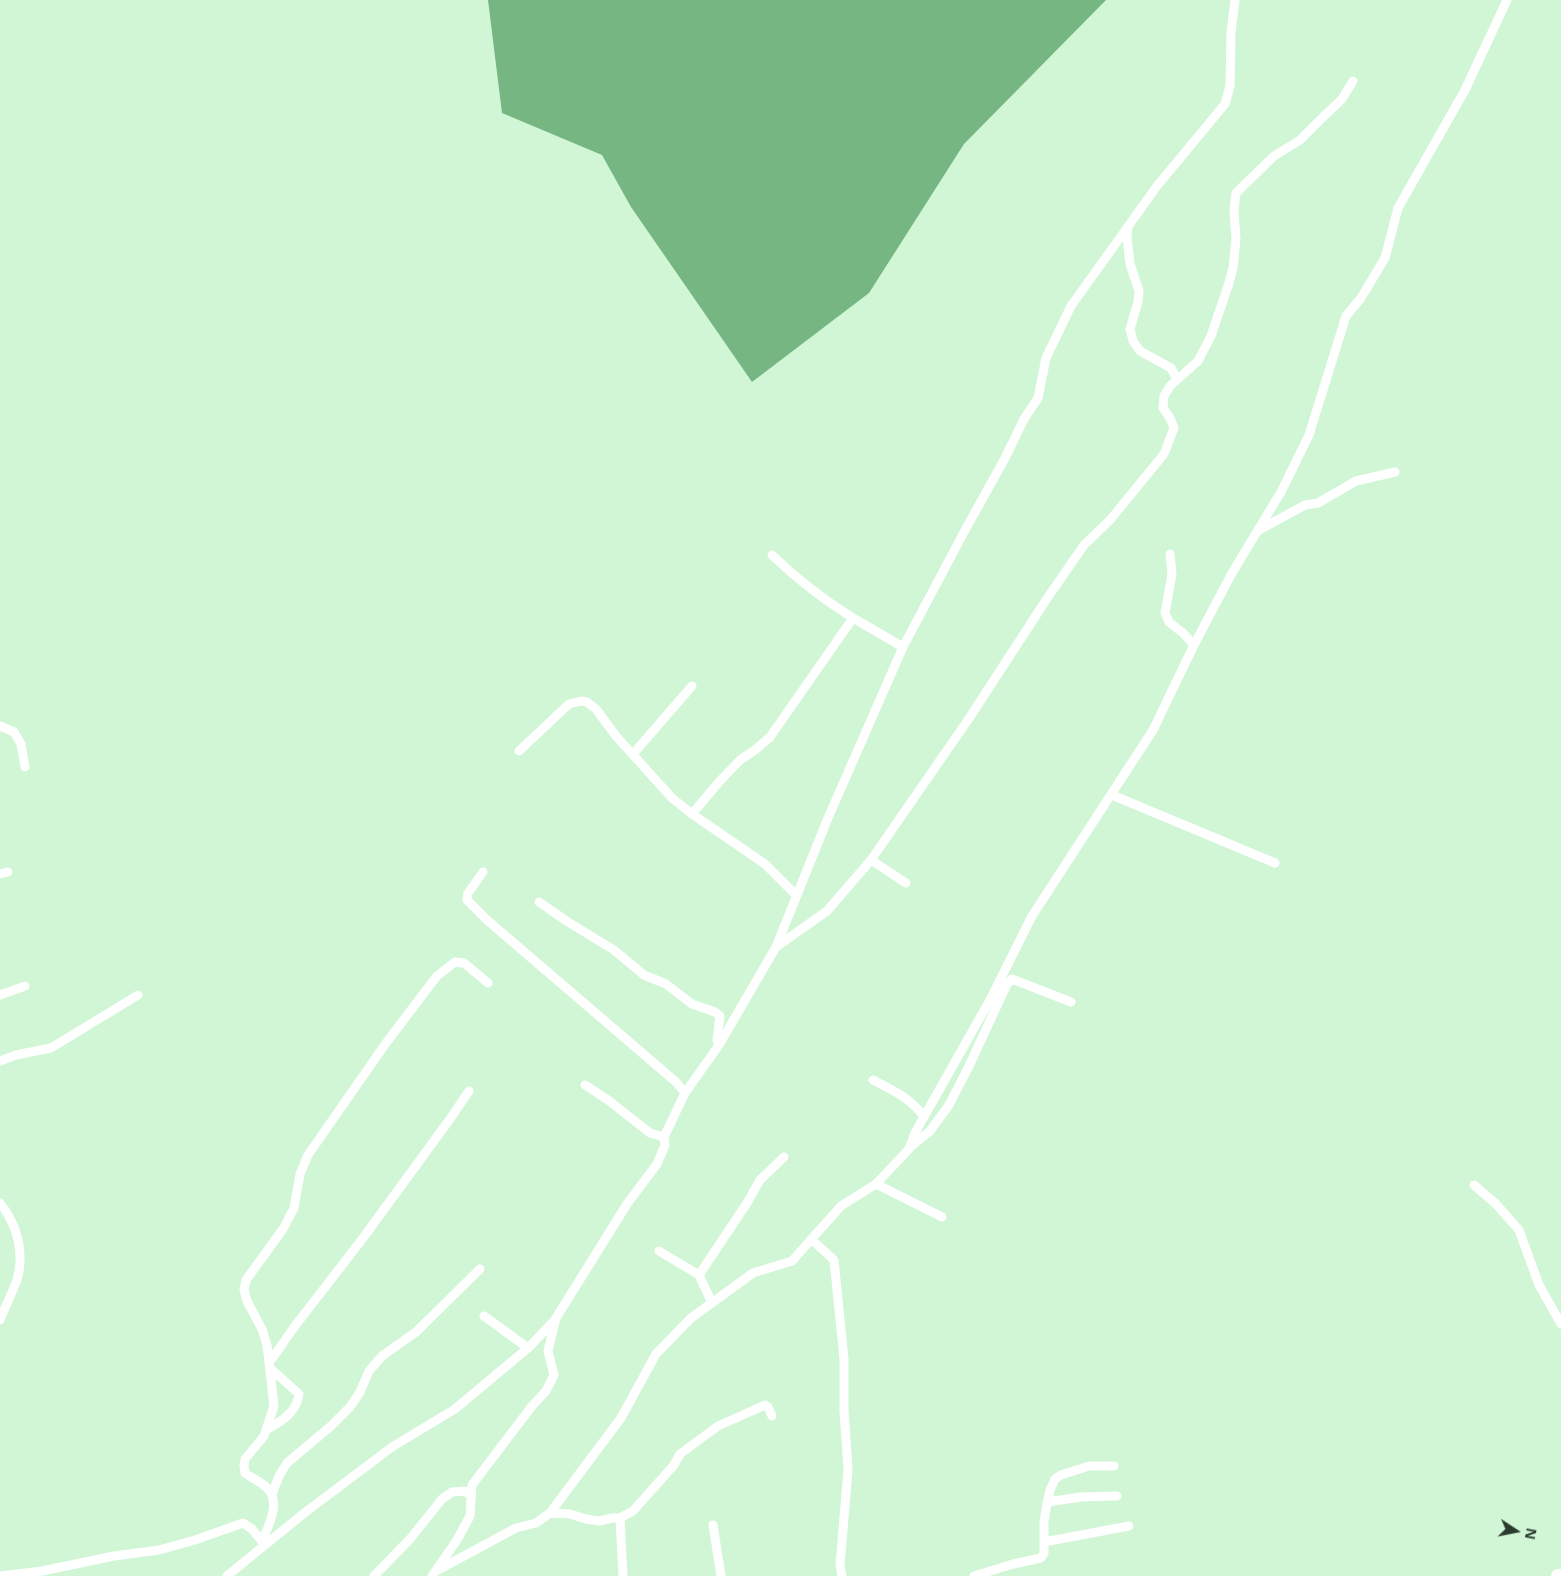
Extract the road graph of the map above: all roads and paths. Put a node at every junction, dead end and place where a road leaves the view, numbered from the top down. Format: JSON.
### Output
{"nodes":[{"id":1,"x":1235,"y":0,"type":"edge"},
{"id":2,"x":1507,"y":0,"type":"edge"},
{"id":3,"x":1353,"y":81,"type":"dead end"},
{"id":4,"x":1128,"y":226,"type":"junction"},
{"id":5,"x":1177,"y":379,"type":"junction"},
{"id":6,"x":1395,"y":472,"type":"dead end"},
{"id":7,"x":1258,"y":530,"type":"junction"},
{"id":8,"x":1170,"y":554,"type":"dead end"},
{"id":9,"x":772,"y":555,"type":"dead end"},
{"id":10,"x":853,"y":618,"type":"junction"},
{"id":11,"x":1194,"y":645,"type":"junction"},
{"id":12,"x":903,"y":648,"type":"junction"},
{"id":13,"x":692,"y":686,"type":"dead end"},
{"id":14,"x":0,"y":726,"type":"edge"},
{"id":15,"x":520,"y":751,"type":"dead end"},
{"id":16,"x":633,"y":754,"type":"junction"},
{"id":17,"x":25,"y":767,"type":"dead end"},
{"id":18,"x":1112,"y":795,"type":"junction"},
{"id":19,"x":692,"y":814,"type":"junction"},
{"id":20,"x":871,"y":860,"type":"junction"},
{"id":21,"x":1275,"y":863,"type":"dead end"},
{"id":22,"x":483,"y":872,"type":"dead end"},
{"id":23,"x":906,"y":883,"type":"dead end"},
{"id":24,"x":796,"y":896,"type":"junction"},
{"id":25,"x":539,"y":902,"type":"dead end"},
{"id":26,"x":776,"y":947,"type":"junction"},
{"id":27,"x":488,"y":983,"type":"dead end"},
{"id":28,"x":25,"y":986,"type":"dead end"},
{"id":29,"x":0,"y":995,"type":"edge"},
{"id":30,"x":138,"y":995,"type":"dead end"},
{"id":31,"x":990,"y":1000,"type":"junction"},
{"id":32,"x":1071,"y":1002,"type":"dead end"},
{"id":33,"x":990,"y":1019,"type":"junction"},
{"id":34,"x":719,"y":1045,"type":"junction"},
{"id":35,"x":0,"y":1061,"type":"edge"},
{"id":36,"x":873,"y":1080,"type":"dead end"},
{"id":37,"x":585,"y":1085,"type":"dead end"},
{"id":38,"x":469,"y":1091,"type":"dead end"},
{"id":39,"x":685,"y":1093,"type":"junction"},
{"id":40,"x":924,"y":1117,"type":"junction"},
{"id":41,"x":664,"y":1137,"type":"junction"},
{"id":42,"x":909,"y":1148,"type":"junction"},
{"id":43,"x":784,"y":1156,"type":"dead end"},
{"id":44,"x":876,"y":1184,"type":"junction"},
{"id":45,"x":1474,"y":1185,"type":"dead end"},
{"id":46,"x":0,"y":1203,"type":"edge"},
{"id":47,"x":942,"y":1216,"type":"dead end"},
{"id":48,"x":812,"y":1240,"type":"junction"},
{"id":49,"x":660,"y":1252,"type":"dead end"},
{"id":50,"x":480,"y":1269,"type":"dead end"},
{"id":51,"x":699,"y":1275,"type":"junction"},
{"id":52,"x":712,"y":1304,"type":"junction"},
{"id":53,"x":484,"y":1316,"type":"dead end"},
{"id":54,"x":556,"y":1318,"type":"junction"},
{"id":55,"x":0,"y":1320,"type":"edge"},
{"id":56,"x":1561,"y":1324,"type":"edge"},
{"id":57,"x":528,"y":1348,"type":"junction"},
{"id":58,"x":270,"y":1366,"type":"junction"},
{"id":59,"x":772,"y":1416,"type":"dead end"},
{"id":60,"x":266,"y":1430,"type":"junction"},
{"id":61,"x":1114,"y":1466,"type":"dead end"},
{"id":62,"x":272,"y":1494,"type":"junction"},
{"id":63,"x":471,"y":1495,"type":"junction"},
{"id":64,"x":1117,"y":1496,"type":"dead end"},
{"id":65,"x":1047,"y":1502,"type":"junction"},
{"id":66,"x":550,"y":1513,"type":"junction"},
{"id":67,"x":620,"y":1518,"type":"junction"},
{"id":68,"x":713,"y":1525,"type":"dead end"},
{"id":69,"x":1129,"y":1526,"type":"dead end"},
{"id":70,"x":1044,"y":1542,"type":"junction"},
{"id":71,"x":263,"y":1543,"type":"junction"},
{"id":72,"x":434,"y":1574,"type":"edge"},
{"id":73,"x":0,"y":1576,"type":"edge"},
{"id":74,"x":226,"y":1576,"type":"edge"},
{"id":75,"x":374,"y":1576,"type":"edge"},
{"id":76,"x":623,"y":1576,"type":"edge"},
{"id":77,"x":721,"y":1576,"type":"edge"},
{"id":78,"x":842,"y":1576,"type":"edge"},
{"id":79,"x":974,"y":1576,"type":"edge"}],
"edges":[{"from":1,"to":4,"type":"street"},
{"from":2,"to":7,"type":"street"},
{"from":3,"to":5,"type":"street"},
{"from":4,"to":5,"type":"street"},
{"from":4,"to":12,"type":"street"},
{"from":5,"to":20,"type":"street"},
{"from":6,"to":7,"type":"street"},
{"from":7,"to":11,"type":"street"},
{"from":8,"to":11,"type":"street"},
{"from":9,"to":10,"type":"street"},
{"from":10,"to":12,"type":"street"},
{"from":10,"to":19,"type":"street"},
{"from":11,"to":18,"type":"street"},
{"from":12,"to":24,"type":"street"},
{"from":13,"to":16,"type":"street"},
{"from":14,"to":17,"type":"street"},
{"from":15,"to":16,"type":"street"},
{"from":16,"to":19,"type":"street"},
{"from":18,"to":21,"type":"street"},
{"from":18,"to":31,"type":"street"},
{"from":19,"to":24,"type":"street"},
{"from":20,"to":23,"type":"street"},
{"from":20,"to":26,"type":"street"},
{"from":22,"to":39,"type":"street"},
{"from":24,"to":26,"type":"street"},
{"from":25,"to":34,"type":"street"},
{"from":26,"to":34,"type":"street"},
{"from":27,"to":58,"type":"street"},
{"from":28,"to":29,"type":"street"},
{"from":30,"to":35,"type":"street"},
{"from":31,"to":33,"type":"street"},
{"from":31,"to":40,"type":"street"},
{"from":32,"to":33,"type":"street"},
{"from":33,"to":42,"type":"street"},
{"from":34,"to":39,"type":"street"},
{"from":36,"to":40,"type":"street"},
{"from":37,"to":41,"type":"street"},
{"from":38,"to":58,"type":"street"},
{"from":39,"to":41,"type":"street"},
{"from":40,"to":42,"type":"street"},
{"from":41,"to":54,"type":"street"},
{"from":42,"to":44,"type":"street"},
{"from":43,"to":51,"type":"street"},
{"from":44,"to":47,"type":"street"},
{"from":44,"to":48,"type":"street"},
{"from":45,"to":56,"type":"street"},
{"from":46,"to":55,"type":"street"},
{"from":48,"to":52,"type":"street"},
{"from":48,"to":78,"type":"street"},
{"from":49,"to":51,"type":"street"},
{"from":50,"to":62,"type":"street"},
{"from":51,"to":52,"type":"street"},
{"from":52,"to":66,"type":"street"},
{"from":53,"to":57,"type":"street"},
{"from":54,"to":57,"type":"street"},
{"from":54,"to":63,"type":"street"},
{"from":57,"to":71,"type":"street"},
{"from":58,"to":60,"type":"street"},
{"from":58,"to":60,"type":"street"},
{"from":59,"to":67,"type":"street"},
{"from":60,"to":62,"type":"street"},
{"from":61,"to":65,"type":"street"},
{"from":62,"to":71,"type":"street"},
{"from":63,"to":72,"type":"street"},
{"from":63,"to":75,"type":"street"},
{"from":64,"to":65,"type":"street"},
{"from":65,"to":70,"type":"street"},
{"from":66,"to":67,"type":"street"},
{"from":66,"to":72,"type":"street"},
{"from":67,"to":76,"type":"street"},
{"from":68,"to":77,"type":"street"},
{"from":69,"to":70,"type":"street"},
{"from":70,"to":79,"type":"street"},
{"from":71,"to":73,"type":"street"},
{"from":71,"to":74,"type":"street"}]}
